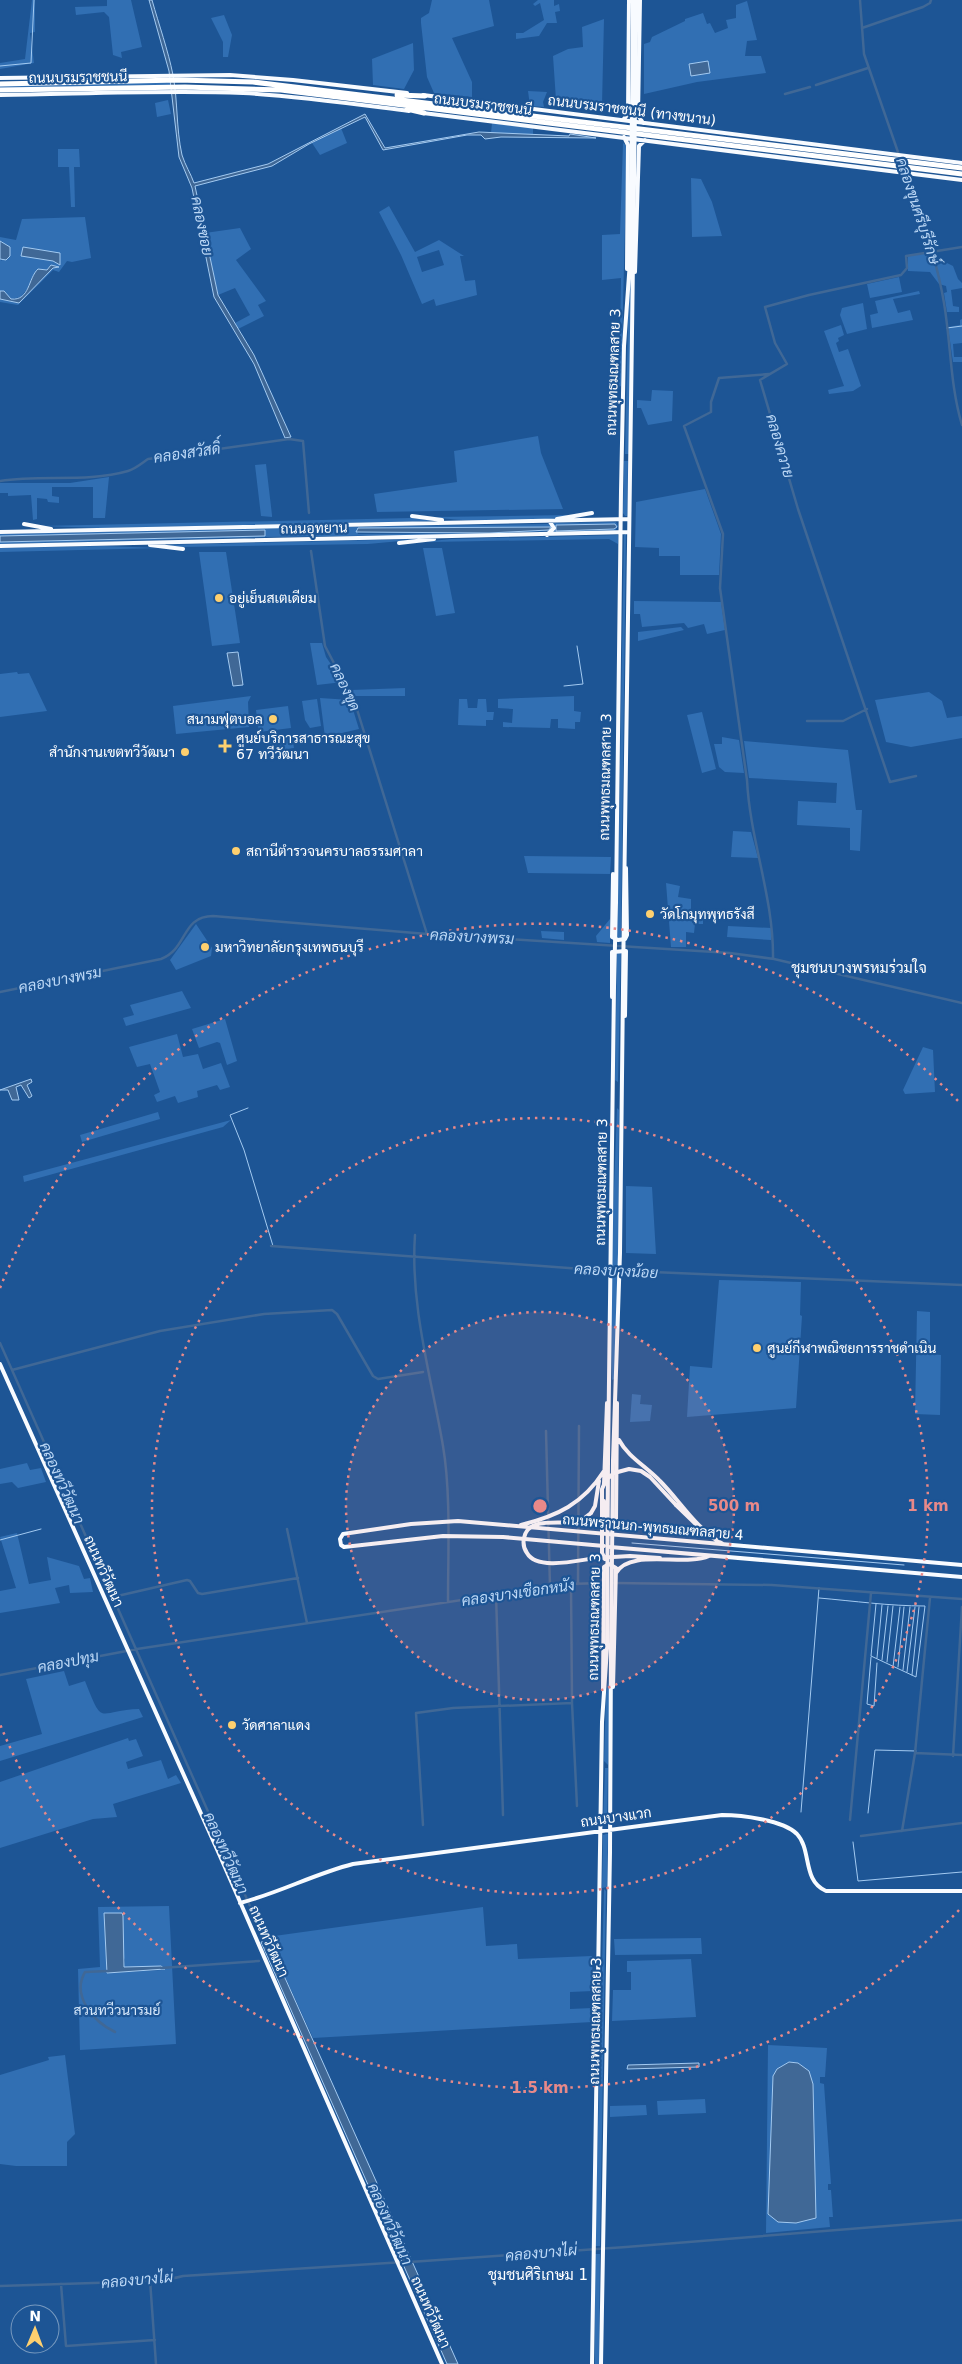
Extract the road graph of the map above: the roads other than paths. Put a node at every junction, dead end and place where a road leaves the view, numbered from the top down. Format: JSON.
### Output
{"nodes":[{"id":1,"x":629,"y":0,"type":"edge"},
{"id":2,"x":637,"y":0,"type":"edge"},
{"id":3,"x":170,"y":77,"type":"junction"},
{"id":4,"x":177,"y":77,"type":"junction"},
{"id":5,"x":0,"y":78,"type":"edge"},
{"id":6,"x":0,"y":84,"type":"edge"},
{"id":7,"x":172,"y":89,"type":"junction"},
{"id":8,"x":178,"y":89,"type":"junction"},
{"id":9,"x":0,"y":90,"type":"edge"},
{"id":10,"x":638,"y":93,"type":"junction"},
{"id":11,"x":0,"y":95,"type":"edge"},
{"id":12,"x":369,"y":95,"type":"junction"},
{"id":13,"x":628,"y":95,"type":"junction"},
{"id":14,"x":425,"y":96,"type":"junction"},
{"id":15,"x":376,"y":102,"type":"junction"},
{"id":16,"x":424,"y":113,"type":"junction"},
{"id":17,"x":620,"y":120,"type":"junction"},
{"id":18,"x":644,"y":123,"type":"junction"},
{"id":19,"x":624,"y":137,"type":"junction"},
{"id":20,"x":645,"y":140,"type":"junction"},
{"id":21,"x":628,"y":158,"type":"junction"},
{"id":22,"x":901,"y":158,"type":"junction"},
{"id":23,"x":638,"y":161,"type":"junction"},
{"id":24,"x":962,"y":162,"type":"edge"},
{"id":25,"x":962,"y":168,"type":"edge"},
{"id":26,"x":905,"y":170,"type":"junction"},
{"id":27,"x":962,"y":174,"type":"edge"},
{"id":28,"x":962,"y":180,"type":"edge"},
{"id":29,"x":632,"y":261,"type":"junction"},
{"id":30,"x":627,"y":294,"type":"junction"},
{"id":31,"x":633,"y":294,"type":"junction"},
{"id":32,"x":622,"y":455,"type":"junction"},
{"id":33,"x":630,"y":455,"type":"junction"},
{"id":34,"x":592,"y":513,"type":"dead end"},
{"id":35,"x":412,"y":516,"type":"dead end"},
{"id":36,"x":621,"y":519,"type":"junction"},
{"id":37,"x":629,"y":519,"type":"junction"},
{"id":38,"x":548,"y":521,"type":"junction"},
{"id":39,"x":453,"y":522,"type":"junction"},
{"id":40,"x":540,"y":522,"type":"junction"},
{"id":41,"x":24,"y":524,"type":"dead end"},
{"id":42,"x":63,"y":530,"type":"junction"},
{"id":43,"x":0,"y":532,"type":"edge"},
{"id":44,"x":629,"y":532,"type":"junction"},
{"id":45,"x":621,"y":533,"type":"junction"},
{"id":46,"x":547,"y":535,"type":"junction"},
{"id":47,"x":446,"y":537,"type":"junction"},
{"id":48,"x":143,"y":543,"type":"junction"},
{"id":49,"x":399,"y":543,"type":"dead end"},
{"id":50,"x":0,"y":546,"type":"edge"},
{"id":51,"x":183,"y":549,"type":"dead end"},
{"id":52,"x":624,"y":856,"type":"junction"},
{"id":53,"x":616,"y":857,"type":"junction"},
{"id":54,"x":613,"y":1022,"type":"junction"},
{"id":55,"x":623,"y":1023,"type":"junction"},
{"id":56,"x":614,"y":1081,"type":"junction"},
{"id":57,"x":623,"y":1083,"type":"junction"},
{"id":58,"x":623,"y":1091,"type":"junction"},
{"id":59,"x":614,"y":1092,"type":"junction"},
{"id":60,"x":614,"y":1100,"type":"junction"},
{"id":61,"x":614,"y":1107,"type":"junction"},
{"id":62,"x":623,"y":1108,"type":"junction"},
{"id":63,"x":0,"y":1364,"type":"edge"},
{"id":64,"x":609,"y":1378,"type":"junction"},
{"id":65,"x":616,"y":1379,"type":"junction"},
{"id":66,"x":608,"y":1401,"type":"junction"},
{"id":67,"x":616,"y":1401,"type":"junction"},
{"id":68,"x":618,"y":1438,"type":"junction"},
{"id":69,"x":611,"y":1460,"type":"junction"},
{"id":70,"x":604,"y":1471,"type":"junction"},
{"id":71,"x":599,"y":1479,"type":"junction"},
{"id":72,"x":519,"y":1526,"type":"junction"},
{"id":73,"x":715,"y":1539,"type":"junction"},
{"id":74,"x":726,"y":1546,"type":"junction"},
{"id":75,"x":711,"y":1556,"type":"junction"},
{"id":76,"x":688,"y":1560,"type":"junction"},
{"id":77,"x":606,"y":1562,"type":"junction"},
{"id":78,"x":947,"y":1564,"type":"junction"},
{"id":79,"x":962,"y":1565,"type":"edge"},
{"id":80,"x":616,"y":1575,"type":"junction"},
{"id":81,"x":946,"y":1575,"type":"junction"},
{"id":82,"x":962,"y":1577,"type":"edge"},
{"id":83,"x":609,"y":1648,"type":"junction"},
{"id":84,"x":603,"y":1692,"type":"junction"},
{"id":85,"x":612,"y":1692,"type":"junction"},
{"id":86,"x":611,"y":1761,"type":"junction"},
{"id":87,"x":602,"y":1762,"type":"junction"},
{"id":88,"x":610,"y":1830,"type":"junction"},
{"id":89,"x":600,"y":1831,"type":"junction"},
{"id":90,"x":962,"y":1891,"type":"edge"},
{"id":91,"x":609,"y":1893,"type":"junction"},
{"id":92,"x":600,"y":1894,"type":"junction"},
{"id":93,"x":242,"y":1902,"type":"junction"},
{"id":94,"x":442,"y":2364,"type":"edge"},
{"id":95,"x":592,"y":2364,"type":"edge"},
{"id":96,"x":601,"y":2364,"type":"edge"}],
"edges":[{"from":1,"to":13,"type":"main road"},
{"from":2,"to":10,"type":"main road"},
{"from":2,"to":29,"type":"main road","name":"ถนนพุทธมณฑลสาย 3","bridge":true},
{"from":3,"to":4,"type":"highway","name":"ถนนบรมราชชนนี"},
{"from":3,"to":5,"type":"main road"},
{"from":3,"to":6,"type":"highway","name":"ถนนบรมราชชนนี"},
{"from":4,"to":12,"type":"highway","name":"ถนนบรมราชชนนี"},
{"from":4,"to":14,"type":"main road","name":"ถนนบรมราชชนนี (ทางขนาน)"},
{"from":7,"to":8,"type":"highway","name":"ถนนบรมราชชนนี"},
{"from":7,"to":9,"type":"highway","name":"ถนนบรมราชชนนี"},
{"from":7,"to":11,"type":"main road"},
{"from":8,"to":15,"type":"highway","name":"ถนนบรมราชชนนี"},
{"from":8,"to":16,"type":"main road","name":"ถนนบรมราชชนนี (ทางขนาน)"},
{"from":10,"to":13,"type":"main road"},
{"from":10,"to":18,"type":"main road"},
{"from":12,"to":14,"type":"highway"},
{"from":12,"to":22,"type":"highway","name":"ถนนบรมราชชนนี"},
{"from":13,"to":17,"type":"main road"},
{"from":14,"to":17,"type":"main road","name":"ถนนบรมราชชนนี (ทางขนาน)"},
{"from":15,"to":16,"type":"highway"},
{"from":15,"to":26,"type":"highway","name":"ถนนบรมราชชนนี"},
{"from":16,"to":19,"type":"main road","name":"ถนนบรมราชชนนี (ทางขนาน)"},
{"from":17,"to":18,"type":"main road","name":"ถนนบรมราชชนนี (ทางขนาน)"},
{"from":18,"to":22,"type":"main road","name":"ถนนบรมราชชนนี (ทางขนาน)"},
{"from":19,"to":20,"type":"main road","name":"ถนนบรมราชชนนี (ทางขนาน)"},
{"from":19,"to":21,"type":"main road"},
{"from":20,"to":23,"type":"main road"},
{"from":20,"to":26,"type":"main road","name":"ถนนบรมราชชนนี (ทางขนาน)"},
{"from":21,"to":23,"type":"main road"},
{"from":21,"to":30,"type":"main road"},
{"from":22,"to":24,"type":"main road","name":"ถนนบรมราชชนนี (ทางขนาน)"},
{"from":22,"to":25,"type":"highway","name":"ถนนบรมราชชนนี"},
{"from":23,"to":31,"type":"main road"},
{"from":26,"to":27,"type":"highway","name":"ถนนบรมราชชนนี"},
{"from":26,"to":28,"type":"main road","name":"ถนนบรมราชชนนี (ทางขนาน)"},
{"from":29,"to":30,"type":"main road","name":"ถนนพุทธมณฑลสาย 3"},
{"from":29,"to":31,"type":"main road","name":"ถนนพุทธมณฑลสาย 3"},
{"from":30,"to":32,"type":"main road","name":"ถนนพุทธมณฑลสาย 3"},
{"from":31,"to":33,"type":"main road","name":"ถนนพุทธมณฑลสาย 3"},
{"from":32,"to":33,"type":"main road"},
{"from":32,"to":36,"type":"main road","name":"ถนนพุทธมณฑลสาย 3"},
{"from":33,"to":37,"type":"main road","name":"ถนนพุทธมณฑลสาย 3"},
{"from":34,"to":40,"type":"main road"},
{"from":35,"to":39,"type":"main road"},
{"from":36,"to":37,"type":"main road","name":"ถนนอุทยาน"},
{"from":36,"to":38,"type":"main road","name":"ถนนอุทยาน"},
{"from":36,"to":45,"type":"main road","name":"ถนนพุทธมณฑลสาย 3"},
{"from":37,"to":44,"type":"main road","name":"ถนนพุทธมณฑลสาย 3"},
{"from":38,"to":40,"type":"main road","name":"ถนนอุทยาน"},
{"from":38,"to":46,"type":"main road"},
{"from":39,"to":40,"type":"main road","name":"ถนนอุทยาน"},
{"from":39,"to":42,"type":"main road","name":"ถนนอุทยาน"},
{"from":41,"to":42,"type":"main road"},
{"from":42,"to":43,"type":"main road","name":"ถนนอุทยาน"},
{"from":44,"to":45,"type":"main road","name":"ถนนอุทยาน"},
{"from":44,"to":52,"type":"main road","name":"ถนนพุทธมณฑลสาย 3"},
{"from":45,"to":46,"type":"main road","name":"ถนนอุทยาน"},
{"from":45,"to":53,"type":"main road","name":"ถนนพุทธมณฑลสาย 3"},
{"from":46,"to":47,"type":"main road","name":"ถนนอุทยาน"},
{"from":47,"to":48,"type":"main road","name":"ถนนอุทยาน"},
{"from":47,"to":49,"type":"main road"},
{"from":48,"to":50,"type":"main road","name":"ถนนอุทยาน"},
{"from":48,"to":51,"type":"main road"},
{"from":52,"to":53,"type":"main road"},
{"from":52,"to":55,"type":"main road","name":"ถนนพุทธมณฑลสาย 3","bridge":true},
{"from":53,"to":54,"type":"main road","name":"ถนนพุทธมณฑลสาย 3","bridge":true},
{"from":54,"to":55,"type":"main road"},
{"from":54,"to":56,"type":"main road","name":"ถนนพุทธมณฑลสาย 3"},
{"from":55,"to":57,"type":"main road","name":"ถนนพุทธมณฑลสาย 3"},
{"from":56,"to":57,"type":"main road"},
{"from":56,"to":59,"type":"main road","name":"ถนนพุทธมณฑลสาย 3"},
{"from":57,"to":58,"type":"main road","name":"ถนนพุทธมณฑลสาย 3"},
{"from":57,"to":59,"type":"main road"},
{"from":58,"to":60,"type":"main road"},
{"from":58,"to":62,"type":"main road","name":"ถนนพุทธมณฑลสาย 3"},
{"from":59,"to":60,"type":"main road","name":"ถนนพุทธมณฑลสาย 3"},
{"from":60,"to":61,"type":"main road","name":"ถนนพุทธมณฑลสาย 3"},
{"from":61,"to":62,"type":"main road"},
{"from":61,"to":64,"type":"main road","name":"ถนนพุทธมณฑลสาย 3"},
{"from":62,"to":65,"type":"main road","name":"ถนนพุทธมณฑลสาย 3"},
{"from":63,"to":93,"type":"main road","name":"ถนนทวีวัฒนา"},
{"from":64,"to":65,"type":"main road"},
{"from":64,"to":66,"type":"main road","name":"ถนนพุทธมณฑลสาย 3"},
{"from":65,"to":67,"type":"main road","name":"ถนนพุทธมณฑลสาย 3"},
{"from":66,"to":69,"type":"main road","name":"ถนนพุทธมณฑลสาย 3"},
{"from":66,"to":70,"type":"main road"},
{"from":67,"to":68,"type":"main road"},
{"from":67,"to":69,"type":"main road","name":"ถนนพุทธมณฑลสาย 3"},
{"from":68,"to":70,"type":"main road"},
{"from":68,"to":73,"type":"main road"},
{"from":69,"to":77,"type":"main road","name":"ถนนพุทธมณฑลสาย 3","bridge":true},
{"from":69,"to":83,"type":"main road","name":"ถนนพุทธมณฑลสาย 3","bridge":true},
{"from":70,"to":71,"type":"main road"},
{"from":71,"to":72,"type":"main road"},
{"from":71,"to":76,"type":"main road","bridge":true},
{"from":72,"to":74,"type":"main road","name":"ถนนพรานนก-พุทธมณฑลสาย 4"},
{"from":72,"to":75,"type":"main road","name":"ถนนพรานนก-พุทธมณฑลสาย 4"},
{"from":73,"to":74,"type":"main road"},
{"from":73,"to":77,"type":"main road","bridge":true},
{"from":74,"to":78,"type":"main road","name":"ถนนพรานนก-พุทธมณฑลสาย 4"},
{"from":75,"to":76,"type":"main road"},
{"from":75,"to":81,"type":"main road","name":"ถนนพรานนก-พุทธมณฑลสาย 4"},
{"from":76,"to":80,"type":"main road"},
{"from":77,"to":83,"type":"main road","name":"ถนนพุทธมณฑลสาย 3","bridge":true},
{"from":78,"to":79,"type":"main road","name":"ถนนพรานนก-พุทธมณฑลสาย 4"},
{"from":78,"to":81,"type":"main road"},
{"from":80,"to":84,"type":"main road","bridge":true},
{"from":80,"to":85,"type":"main road"},
{"from":81,"to":82,"type":"main road","name":"ถนนพรานนก-พุทธมณฑลสาย 4"},
{"from":83,"to":84,"type":"main road","name":"ถนนพุทธมณฑลสาย 3"},
{"from":83,"to":85,"type":"main road","name":"ถนนพุทธมณฑลสาย 3"},
{"from":84,"to":87,"type":"main road","name":"ถนนพุทธมณฑลสาย 3"},
{"from":85,"to":86,"type":"main road","name":"ถนนพุทธมณฑลสาย 3"},
{"from":86,"to":87,"type":"main road"},
{"from":86,"to":88,"type":"main road","name":"ถนนพุทธมณฑลสาย 3"},
{"from":87,"to":89,"type":"main road","name":"ถนนพุทธมณฑลสาย 3"},
{"from":88,"to":89,"type":"main road","name":"ถนนบางแวก"},
{"from":88,"to":90,"type":"main road","name":"ถนนบางแวก"},
{"from":88,"to":91,"type":"main road","name":"ถนนพุทธมณฑลสาย 3"},
{"from":89,"to":92,"type":"main road","name":"ถนนพุทธมณฑลสาย 3"},
{"from":89,"to":93,"type":"main road","name":"ถนนบางแวก"},
{"from":91,"to":92,"type":"main road"},
{"from":91,"to":96,"type":"main road","name":"ถนนพุทธมณฑลสาย 3"},
{"from":92,"to":95,"type":"main road","name":"ถนนพุทธมณฑลสาย 3"},
{"from":93,"to":94,"type":"main road","name":"ถนนทวีวัฒนา"}]}
